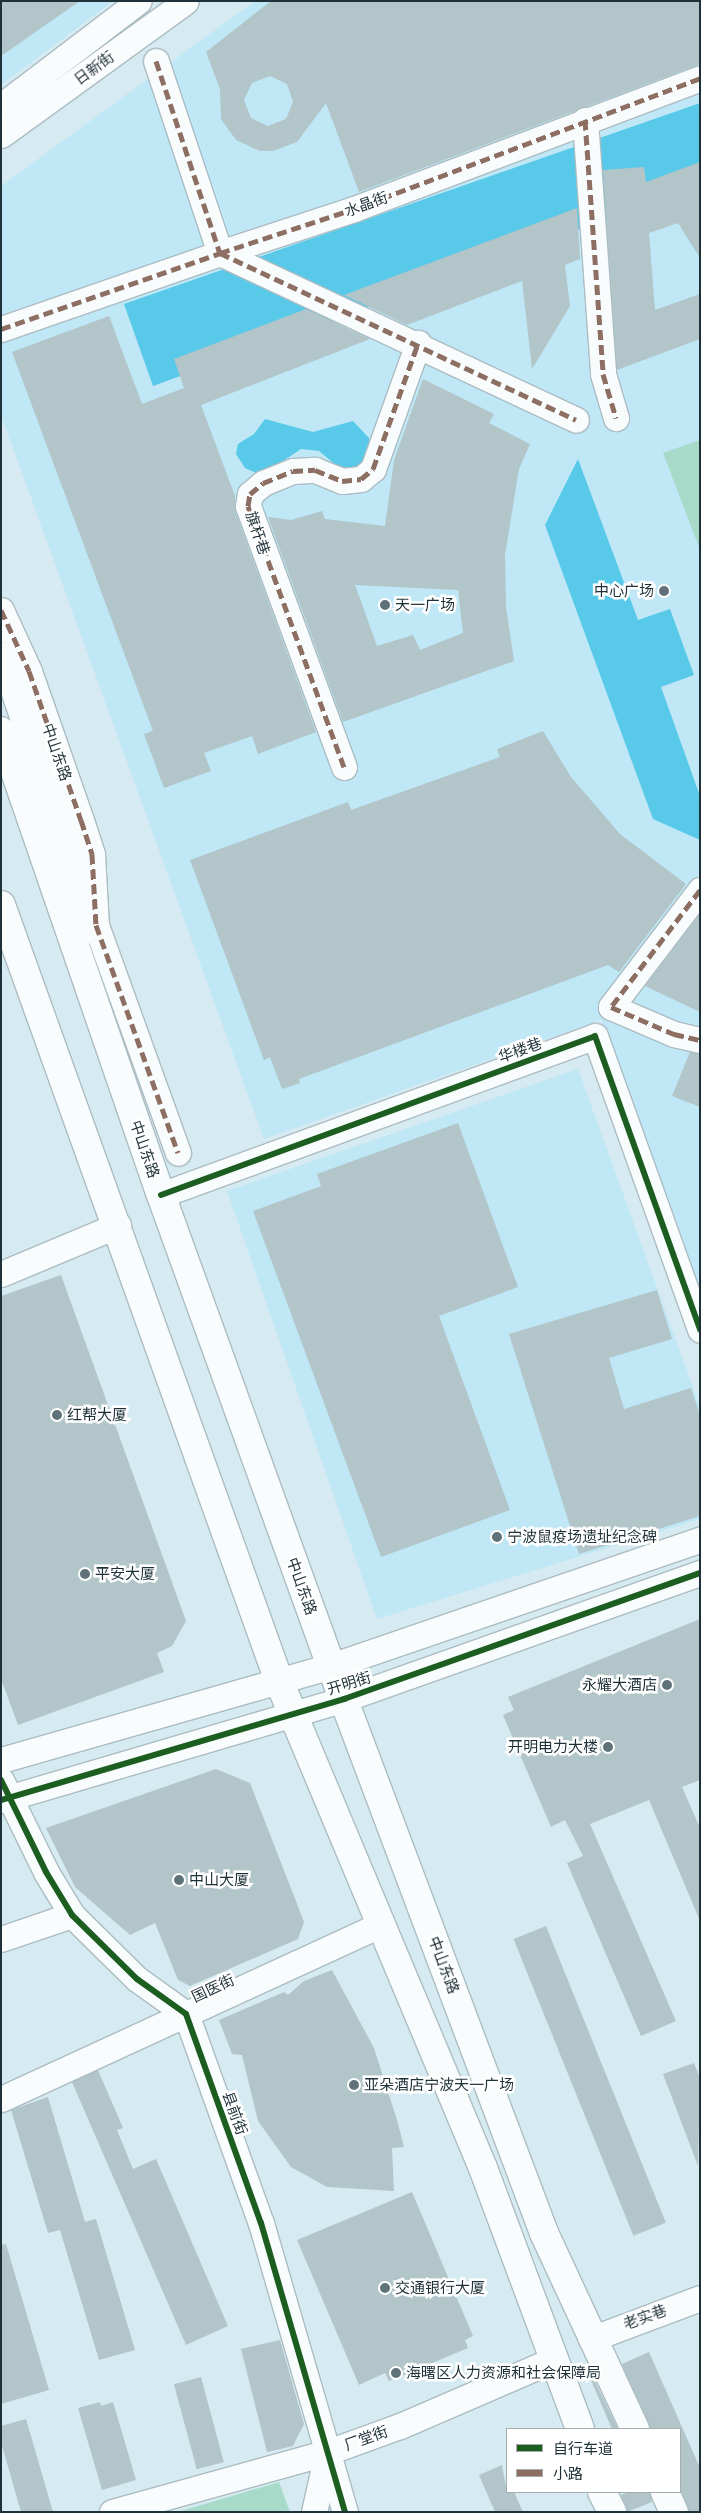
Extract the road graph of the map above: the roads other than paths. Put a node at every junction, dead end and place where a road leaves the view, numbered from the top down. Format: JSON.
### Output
{"nodes":[{"id":1,"x":139,"y":1,"type":"edge"},
{"id":2,"x":186,"y":1,"type":"edge"},
{"id":3,"x":156,"y":61,"type":"dead end"},
{"id":4,"x":700,"y":78,"type":"edge"},
{"id":5,"x":1,"y":106,"type":"edge"},
{"id":6,"x":585,"y":130,"type":"junction"},
{"id":7,"x":1,"y":135,"type":"edge"},
{"id":8,"x":220,"y":253,"type":"junction"},
{"id":9,"x":1,"y":329,"type":"edge"},
{"id":10,"x":418,"y":343,"type":"junction"},
{"id":11,"x":616,"y":418,"type":"dead end"},
{"id":12,"x":576,"y":420,"type":"dead end"},
{"id":13,"x":1,"y":610,"type":"edge"},
{"id":14,"x":1,"y":655,"type":"edge"},
{"id":15,"x":1,"y":731,"type":"edge"},
{"id":16,"x":344,"y":767,"type":"dead end"},
{"id":17,"x":700,"y":890,"type":"edge"},
{"id":18,"x":1,"y":905,"type":"edge"},
{"id":19,"x":80,"y":964,"type":"junction"},
{"id":20,"x":700,"y":1040,"type":"edge"},
{"id":21,"x":178,"y":1153,"type":"dead end"},
{"id":22,"x":161,"y":1195,"type":"junction"},
{"id":23,"x":118,"y":1225,"type":"junction"},
{"id":24,"x":1,"y":1274,"type":"edge"},
{"id":25,"x":700,"y":1330,"type":"edge"},
{"id":26,"x":700,"y":1540,"type":"edge"},
{"id":27,"x":700,"y":1573,"type":"edge"},
{"id":28,"x":331,"y":1666,"type":"junction"},
{"id":29,"x":279,"y":1681,"type":"junction"},
{"id":30,"x":344,"y":1699,"type":"junction"},
{"id":31,"x":292,"y":1712,"type":"junction"},
{"id":32,"x":1,"y":1760,"type":"edge"},
{"id":33,"x":4,"y":1792,"type":"edge"},
{"id":34,"x":72,"y":1914,"type":"junction"},
{"id":35,"x":380,"y":1925,"type":"junction"},
{"id":36,"x":1,"y":1940,"type":"edge"},
{"id":37,"x":186,"y":2014,"type":"junction"},
{"id":38,"x":1,"y":2099,"type":"edge"},
{"id":39,"x":700,"y":2298,"type":"edge"},
{"id":40,"x":591,"y":2339,"type":"junction"},
{"id":41,"x":555,"y":2359,"type":"junction"},
{"id":42,"x":580,"y":2428,"type":"edge"},
{"id":43,"x":634,"y":2428,"type":"edge"},
{"id":44,"x":328,"y":2452,"type":"junction"},
{"id":45,"x":602,"y":2493,"type":"edge"},
{"id":46,"x":665,"y":2493,"type":"edge"},
{"id":47,"x":112,"y":2512,"type":"edge"},
{"id":48,"x":314,"y":2512,"type":"edge"},
{"id":49,"x":345,"y":2512,"type":"edge"},
{"id":50,"x":612,"y":2512,"type":"edge"},
{"id":51,"x":674,"y":2512,"type":"edge"}],
"edges":[{"from":1,"to":5,"type":"street","name":"日新街"},
{"from":2,"to":7,"type":"street","name":"日新街"},
{"from":3,"to":8,"type":"street"},
{"from":4,"to":6,"type":"street","name":"水晶街"},
{"from":6,"to":8,"type":"street","name":"水晶街"},
{"from":6,"to":11,"type":"street"},
{"from":8,"to":9,"type":"street","name":"水晶街"},
{"from":8,"to":10,"type":"street"},
{"from":10,"to":12,"type":"street"},
{"from":10,"to":16,"type":"street","name":"旗杆巷"},
{"from":13,"to":21,"type":"street","name":"中山东路"},
{"from":14,"to":19,"type":"street"},
{"from":15,"to":19,"type":"main road","name":"中山东路"},
{"from":17,"to":20,"type":"street"},
{"from":18,"to":23,"type":"main road"},
{"from":19,"to":22,"type":"main road","name":"中山东路"},
{"from":22,"to":25,"type":"street","name":"华楼巷"},
{"from":22,"to":28,"type":"main road","name":"中山东路"},
{"from":23,"to":24,"type":"street"},
{"from":23,"to":29,"type":"main road"},
{"from":26,"to":28,"type":"street","name":"开明街"},
{"from":27,"to":30,"type":"street","name":"开明街"},
{"from":28,"to":29,"type":"street","name":"开明街"},
{"from":28,"to":30,"type":"main road","name":"中山东路"},
{"from":29,"to":31,"type":"main road"},
{"from":29,"to":32,"type":"street","name":"开明街"},
{"from":30,"to":31,"type":"street","name":"开明街"},
{"from":30,"to":40,"type":"main road","name":"中山东路"},
{"from":31,"to":33,"type":"street","name":"开明街"},
{"from":31,"to":35,"type":"main road"},
{"from":33,"to":34,"type":"street"},
{"from":34,"to":36,"type":"street"},
{"from":34,"to":37,"type":"street"},
{"from":35,"to":37,"type":"street","name":"国医街"},
{"from":35,"to":41,"type":"main road"},
{"from":37,"to":38,"type":"street","name":"国医街"},
{"from":37,"to":44,"type":"street","name":"县前街"},
{"from":39,"to":40,"type":"street","name":"老实巷"},
{"from":40,"to":43,"type":"main road","name":"中山东路"},
{"from":41,"to":42,"type":"main road"},
{"from":41,"to":44,"type":"street","name":"厂堂街"},
{"from":44,"to":47,"type":"street","name":"厂堂街"},
{"from":44,"to":48,"type":"street","name":"县前街"},
{"from":44,"to":49,"type":"street","name":"县前街"},
{"from":45,"to":50,"type":"main road"},
{"from":46,"to":51,"type":"main road"}]}
